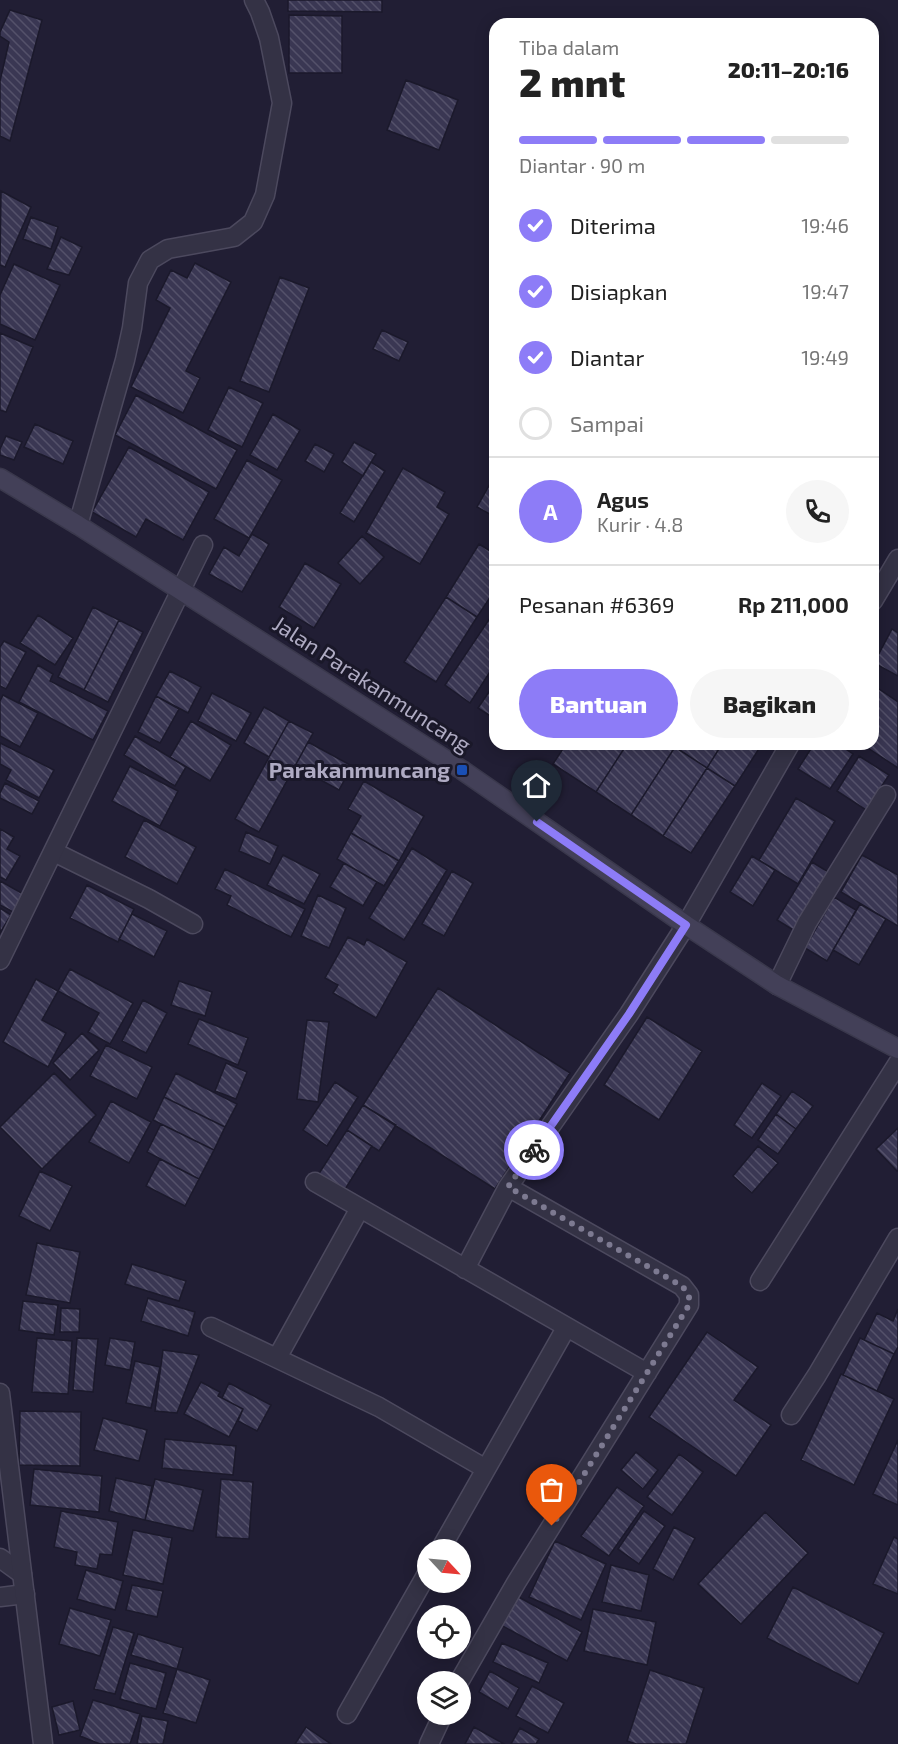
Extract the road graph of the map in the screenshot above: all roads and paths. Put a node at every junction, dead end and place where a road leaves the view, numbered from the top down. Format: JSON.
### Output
{"nodes":[{"id":1,"x":254,"y":0,"type":"edge"},
{"id":2,"x":0,"y":478,"type":"edge"},
{"id":3,"x":78,"y":525,"type":"junction"},
{"id":4,"x":202,"y":545,"type":"dead end"},
{"id":5,"x":898,"y":559,"type":"edge"},
{"id":6,"x":181,"y":590,"type":"junction"},
{"id":7,"x":879,"y":592,"type":"edge"},
{"id":8,"x":787,"y":750,"type":"edge"},
{"id":9,"x":886,"y":795,"type":"dead end"},
{"id":10,"x":54,"y":852,"type":"junction"},
{"id":11,"x":193,"y":924,"type":"dead end"},
{"id":12,"x":686,"y":925,"type":"junction"},
{"id":13,"x":0,"y":960,"type":"edge"},
{"id":14,"x":777,"y":985,"type":"junction"},
{"id":15,"x":898,"y":1049,"type":"edge"},
{"id":16,"x":898,"y":1063,"type":"edge"},
{"id":17,"x":315,"y":1182,"type":"dead end"},
{"id":18,"x":508,"y":1187,"type":"junction"},
{"id":19,"x":360,"y":1208,"type":"junction"},
{"id":20,"x":898,"y":1238,"type":"edge"},
{"id":21,"x":465,"y":1269,"type":"junction"},
{"id":22,"x":760,"y":1281,"type":"dead end"},
{"id":23,"x":211,"y":1327,"type":"dead end"},
{"id":24,"x":566,"y":1328,"type":"junction"},
{"id":25,"x":277,"y":1358,"type":"junction"},
{"id":26,"x":647,"y":1373,"type":"junction"},
{"id":27,"x":0,"y":1393,"type":"edge"},
{"id":28,"x":791,"y":1415,"type":"dead end"},
{"id":29,"x":486,"y":1468,"type":"junction"},
{"id":30,"x":446,"y":1539,"type":"edge"},
{"id":31,"x":0,"y":1558,"type":"edge"},
{"id":32,"x":22,"y":1574,"type":"junction"},
{"id":33,"x":417,"y":1591,"type":"edge"},
{"id":34,"x":25,"y":1594,"type":"junction"},
{"id":35,"x":0,"y":1597,"type":"edge"},
{"id":36,"x":465,"y":1671,"type":"edge"},
{"id":37,"x":347,"y":1714,"type":"dead end"},
{"id":38,"x":438,"y":1725,"type":"edge"},
{"id":39,"x":43,"y":1744,"type":"edge"},
{"id":40,"x":429,"y":1744,"type":"edge"}],
"edges":[{"from":1,"to":3,"type":"street"},
{"from":2,"to":3,"type":"main road","name":"Jalan Parakanmuncang"},
{"from":3,"to":6,"type":"main road","name":"Jalan Parakanmuncang"},
{"from":4,"to":6,"type":"street"},
{"from":5,"to":7,"type":"street"},
{"from":6,"to":10,"type":"street"},
{"from":6,"to":12,"type":"main road","name":"Jalan Parakanmuncang"},
{"from":8,"to":12,"type":"street"},
{"from":9,"to":14,"type":"street"},
{"from":10,"to":11,"type":"street"},
{"from":10,"to":13,"type":"street"},
{"from":12,"to":14,"type":"main road","name":"Jalan Parakanmuncang"},
{"from":12,"to":18,"type":"street"},
{"from":14,"to":15,"type":"main road","name":"Jalan Parakanmuncang"},
{"from":16,"to":22,"type":"street"},
{"from":17,"to":19,"type":"street"},
{"from":18,"to":21,"type":"street"},
{"from":18,"to":26,"type":"street"},
{"from":19,"to":21,"type":"street"},
{"from":19,"to":25,"type":"street"},
{"from":20,"to":28,"type":"street"},
{"from":21,"to":24,"type":"street"},
{"from":23,"to":25,"type":"street"},
{"from":24,"to":26,"type":"street"},
{"from":24,"to":29,"type":"street"},
{"from":25,"to":29,"type":"street"},
{"from":26,"to":36,"type":"street"},
{"from":27,"to":32,"type":"street"},
{"from":29,"to":30,"type":"street"},
{"from":31,"to":32,"type":"street"},
{"from":32,"to":34,"type":"street"},
{"from":33,"to":37,"type":"street"},
{"from":34,"to":35,"type":"street"},
{"from":34,"to":39,"type":"street"},
{"from":38,"to":40,"type":"street"}]}
